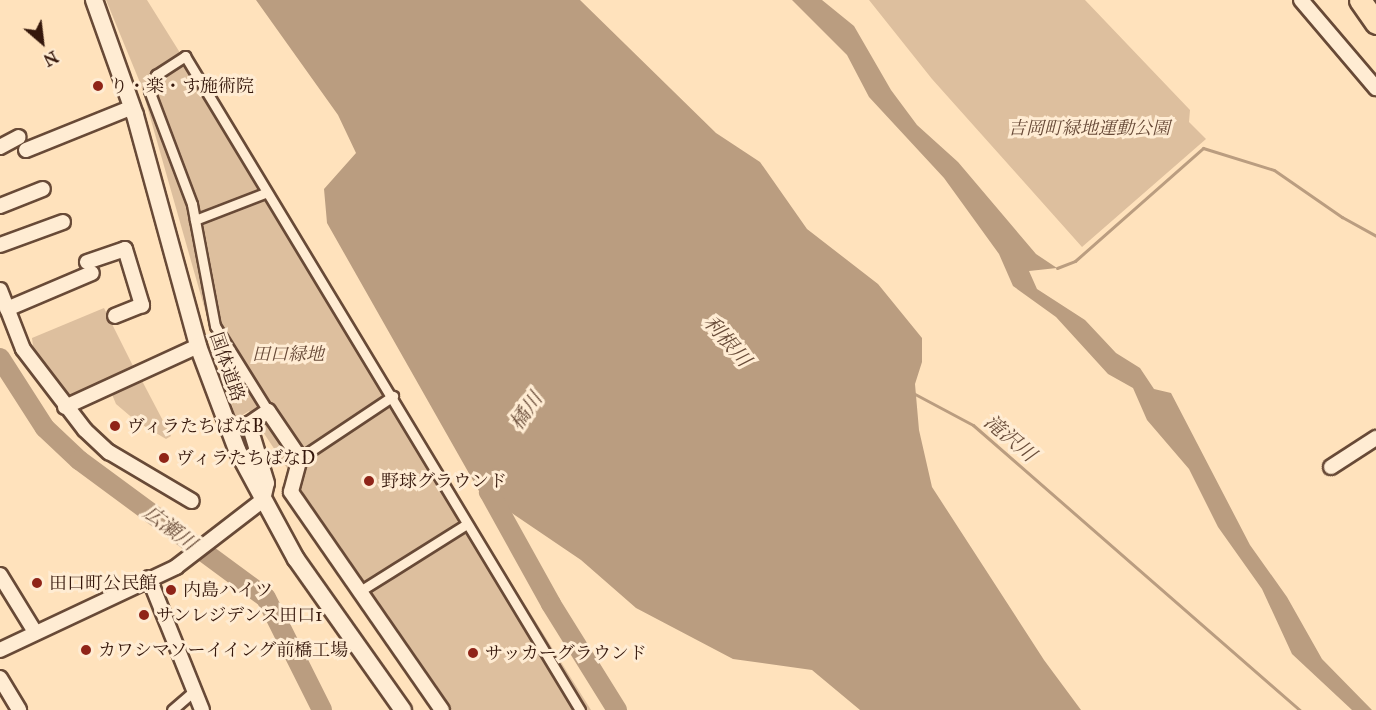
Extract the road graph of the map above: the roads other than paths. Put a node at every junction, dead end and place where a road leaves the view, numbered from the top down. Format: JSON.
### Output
{"nodes":[{"id":1,"x":94,"y":0,"type":"edge"},
{"id":2,"x":1301,"y":0,"type":"edge"},
{"id":3,"x":1360,"y":0,"type":"edge"},
{"id":4,"x":1370,"y":0,"type":"edge"},
{"id":5,"x":1376,"y":7,"type":"edge"},
{"id":6,"x":1376,"y":23,"type":"edge"},
{"id":7,"x":1376,"y":88,"type":"edge"},
{"id":8,"x":133,"y":107,"type":"junction"},
{"id":9,"x":19,"y":137,"type":"dead end"},
{"id":10,"x":0,"y":147,"type":"edge"},
{"id":11,"x":26,"y":150,"type":"dead end"},
{"id":12,"x":43,"y":189,"type":"dead end"},
{"id":13,"x":265,"y":193,"type":"junction"},
{"id":14,"x":0,"y":206,"type":"edge"},
{"id":15,"x":195,"y":220,"type":"junction"},
{"id":16,"x":63,"y":222,"type":"dead end"},
{"id":17,"x":0,"y":245,"type":"edge"},
{"id":18,"x":0,"y":290,"type":"edge"},
{"id":19,"x":7,"y":309,"type":"junction"},
{"id":20,"x":116,"y":316,"type":"dead end"},
{"id":21,"x":198,"y":346,"type":"junction"},
{"id":22,"x":393,"y":396,"type":"junction"},
{"id":23,"x":65,"y":407,"type":"junction"},
{"id":24,"x":268,"y":411,"type":"junction"},
{"id":25,"x":1376,"y":438,"type":"edge"},
{"id":26,"x":300,"y":458,"type":"junction"},
{"id":27,"x":1331,"y":467,"type":"dead end"},
{"id":28,"x":263,"y":500,"type":"junction"},
{"id":29,"x":192,"y":501,"type":"dead end"},
{"id":30,"x":466,"y":524,"type":"junction"},
{"id":31,"x":149,"y":579,"type":"junction"},
{"id":32,"x":1,"y":580,"type":"edge"},
{"id":33,"x":360,"y":591,"type":"junction"},
{"id":34,"x":35,"y":632,"type":"junction"},
{"id":35,"x":0,"y":650,"type":"edge"},
{"id":36,"x":0,"y":678,"type":"edge"},
{"id":37,"x":195,"y":690,"type":"junction"},
{"id":38,"x":19,"y":710,"type":"edge"},
{"id":39,"x":172,"y":710,"type":"edge"},
{"id":40,"x":202,"y":710,"type":"edge"},
{"id":41,"x":403,"y":710,"type":"edge"},
{"id":42,"x":442,"y":710,"type":"edge"},
{"id":43,"x":580,"y":710,"type":"edge"}],
"edges":[{"from":1,"to":8,"type":"street","name":"国体道路"},
{"from":2,"to":7,"type":"street"},
{"from":3,"to":6,"type":"highway"},
{"from":4,"to":5,"type":"highway"},
{"from":8,"to":11,"type":"street"},
{"from":8,"to":21,"type":"street","name":"国体道路"},
{"from":9,"to":10,"type":"street"},
{"from":12,"to":14,"type":"street"},
{"from":13,"to":15,"type":"street"},
{"from":13,"to":15,"type":"street"},
{"from":13,"to":22,"type":"street"},
{"from":15,"to":24,"type":"street"},
{"from":16,"to":17,"type":"street"},
{"from":18,"to":19,"type":"street"},
{"from":19,"to":20,"type":"street"},
{"from":19,"to":23,"type":"street"},
{"from":21,"to":23,"type":"street"},
{"from":21,"to":28,"type":"street","name":"国体道路"},
{"from":22,"to":26,"type":"street"},
{"from":22,"to":30,"type":"street"},
{"from":23,"to":29,"type":"street"},
{"from":24,"to":26,"type":"street"},
{"from":24,"to":28,"type":"street"},
{"from":25,"to":27,"type":"street"},
{"from":26,"to":33,"type":"street"},
{"from":28,"to":31,"type":"street"},
{"from":28,"to":41,"type":"street","name":"国体道路"},
{"from":30,"to":33,"type":"street"},
{"from":30,"to":43,"type":"street"},
{"from":31,"to":34,"type":"street"},
{"from":31,"to":37,"type":"street"},
{"from":32,"to":34,"type":"street"},
{"from":33,"to":42,"type":"street"},
{"from":34,"to":35,"type":"street"},
{"from":36,"to":38,"type":"street"},
{"from":37,"to":39,"type":"street"},
{"from":37,"to":40,"type":"street"}]}
